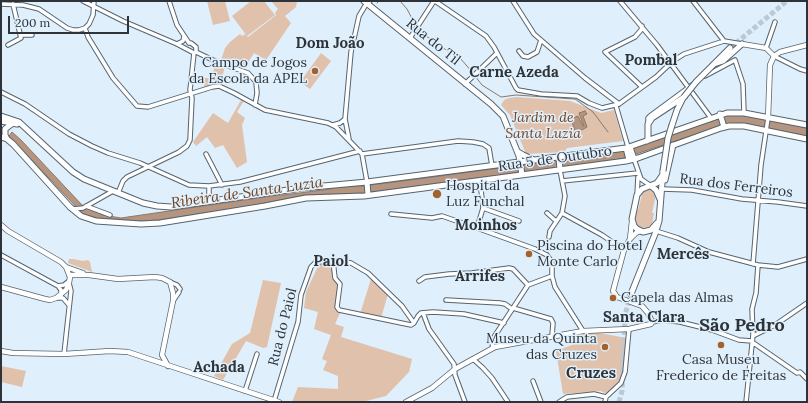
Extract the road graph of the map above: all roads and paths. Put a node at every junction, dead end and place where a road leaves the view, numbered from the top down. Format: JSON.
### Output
{"nodes":[{"id":1,"x":83,"y":1,"type":"edge"},
{"id":2,"x":94,"y":1,"type":"edge"},
{"id":3,"x":169,"y":1,"type":"edge"},
{"id":4,"x":434,"y":1,"type":"edge"},
{"id":5,"x":513,"y":1,"type":"edge"},
{"id":6,"x":620,"y":1,"type":"edge"},
{"id":7,"x":693,"y":1,"type":"edge"},
{"id":8,"x":367,"y":2,"type":"edge"},
{"id":9,"x":1,"y":4,"type":"edge"},
{"id":10,"x":13,"y":4,"type":"junction"},
{"id":11,"x":94,"y":6,"type":"junction"},
{"id":12,"x":775,"y":22,"type":"dead end"},
{"id":13,"x":642,"y":26,"type":"junction"},
{"id":14,"x":85,"y":28,"type":"junction"},
{"id":15,"x":32,"y":35,"type":"dead end"},
{"id":16,"x":20,"y":36,"type":"junction"},
{"id":17,"x":184,"y":36,"type":"junction"},
{"id":18,"x":410,"y":38,"type":"junction"},
{"id":19,"x":540,"y":40,"type":"junction"},
{"id":20,"x":724,"y":40,"type":"junction"},
{"id":21,"x":189,"y":43,"type":"junction"},
{"id":22,"x":8,"y":44,"type":"dead end"},
{"id":23,"x":177,"y":44,"type":"junction"},
{"id":24,"x":742,"y":44,"type":"junction"},
{"id":25,"x":807,"y":45,"type":"edge"},
{"id":26,"x":730,"y":48,"type":"tunnel mouth"},
{"id":27,"x":766,"y":48,"type":"junction"},
{"id":28,"x":186,"y":49,"type":"junction"},
{"id":29,"x":519,"y":51,"type":"dead end"},
{"id":30,"x":195,"y":52,"type":"junction"},
{"id":31,"x":497,"y":53,"type":"junction"},
{"id":32,"x":774,"y":56,"type":"junction"},
{"id":33,"x":670,"y":63,"type":"junction"},
{"id":34,"x":714,"y":64,"type":"junction"},
{"id":35,"x":807,"y":71,"type":"edge"},
{"id":36,"x":465,"y":84,"type":"junction"},
{"id":37,"x":642,"y":87,"type":"junction"},
{"id":38,"x":689,"y":87,"type":"junction"},
{"id":39,"x":1,"y":92,"type":"edge"},
{"id":40,"x":191,"y":93,"type":"junction"},
{"id":41,"x":684,"y":97,"type":"junction"},
{"id":42,"x":255,"y":104,"type":"junction"},
{"id":43,"x":618,"y":105,"type":"junction"},
{"id":44,"x":744,"y":113,"type":"junction"},
{"id":45,"x":720,"y":114,"type":"junction"},
{"id":46,"x":710,"y":118,"type":"junction"},
{"id":47,"x":768,"y":118,"type":"junction"},
{"id":48,"x":1,"y":120,"type":"edge"},
{"id":49,"x":344,"y":120,"type":"junction"},
{"id":50,"x":648,"y":122,"type":"junction"},
{"id":51,"x":14,"y":123,"type":"junction"},
{"id":52,"x":333,"y":125,"type":"junction"},
{"id":53,"x":807,"y":125,"type":"edge"},
{"id":54,"x":23,"y":127,"type":"junction"},
{"id":55,"x":724,"y":127,"type":"junction"},
{"id":56,"x":347,"y":129,"type":"junction"},
{"id":57,"x":341,"y":131,"type":"junction"},
{"id":58,"x":766,"y":131,"type":"junction"},
{"id":59,"x":4,"y":132,"type":"edge"},
{"id":60,"x":807,"y":139,"type":"edge"},
{"id":61,"x":349,"y":140,"type":"junction"},
{"id":62,"x":647,"y":141,"type":"junction"},
{"id":63,"x":673,"y":145,"type":"junction"},
{"id":64,"x":628,"y":148,"type":"junction"},
{"id":65,"x":518,"y":151,"type":"junction"},
{"id":66,"x":361,"y":153,"type":"junction"},
{"id":67,"x":206,"y":154,"type":"dead end"},
{"id":68,"x":559,"y":158,"type":"junction"},
{"id":69,"x":631,"y":158,"type":"junction"},
{"id":70,"x":536,"y":160,"type":"junction"},
{"id":71,"x":521,"y":162,"type":"junction"},
{"id":72,"x":492,"y":166,"type":"junction"},
{"id":73,"x":148,"y":167,"type":"junction"},
{"id":74,"x":560,"y":169,"type":"junction"},
{"id":75,"x":663,"y":172,"type":"junction"},
{"id":76,"x":638,"y":174,"type":"junction"},
{"id":77,"x":522,"y":175,"type":"junction"},
{"id":78,"x":480,"y":181,"type":"junction"},
{"id":79,"x":562,"y":181,"type":"junction"},
{"id":80,"x":367,"y":182,"type":"junction"},
{"id":81,"x":222,"y":185,"type":"junction"},
{"id":82,"x":209,"y":186,"type":"junction"},
{"id":83,"x":650,"y":186,"type":"junction"},
{"id":84,"x":104,"y":187,"type":"junction"},
{"id":85,"x":662,"y":189,"type":"junction"},
{"id":86,"x":115,"y":192,"type":"junction"},
{"id":87,"x":105,"y":194,"type":"junction"},
{"id":88,"x":368,"y":195,"type":"junction"},
{"id":89,"x":637,"y":195,"type":"junction"},
{"id":90,"x":759,"y":201,"type":"junction"},
{"id":91,"x":209,"y":202,"type":"junction"},
{"id":92,"x":661,"y":204,"type":"junction"},
{"id":93,"x":86,"y":206,"type":"junction"},
{"id":94,"x":807,"y":206,"type":"edge"},
{"id":95,"x":483,"y":208,"type":"junction"},
{"id":96,"x":72,"y":209,"type":"junction"},
{"id":97,"x":562,"y":212,"type":"junction"},
{"id":98,"x":547,"y":213,"type":"dead end"},
{"id":99,"x":391,"y":214,"type":"dead end"},
{"id":100,"x":110,"y":215,"type":"dead end"},
{"id":101,"x":632,"y":219,"type":"junction"},
{"id":102,"x":519,"y":221,"type":"dead end"},
{"id":103,"x":556,"y":221,"type":"junction"},
{"id":104,"x":659,"y":221,"type":"junction"},
{"id":105,"x":1,"y":225,"type":"edge"},
{"id":106,"x":477,"y":228,"type":"junction"},
{"id":107,"x":642,"y":231,"type":"junction"},
{"id":108,"x":656,"y":231,"type":"junction"},
{"id":109,"x":549,"y":237,"type":"dead end"},
{"id":110,"x":630,"y":239,"type":"junction"},
{"id":111,"x":650,"y":246,"type":"junction"},
{"id":112,"x":624,"y":250,"type":"junction"},
{"id":113,"x":1,"y":255,"type":"edge"},
{"id":114,"x":807,"y":259,"type":"edge"},
{"id":115,"x":333,"y":261,"type":"junction"},
{"id":116,"x":753,"y":264,"type":"junction"},
{"id":117,"x":758,"y":265,"type":"junction"},
{"id":118,"x":66,"y":267,"type":"junction"},
{"id":119,"x":69,"y":275,"type":"junction"},
{"id":120,"x":89,"y":275,"type":"junction"},
{"id":121,"x":552,"y":276,"type":"junction"},
{"id":122,"x":419,"y":281,"type":"dead end"},
{"id":123,"x":69,"y":282,"type":"junction"},
{"id":124,"x":170,"y":282,"type":"junction"},
{"id":125,"x":528,"y":285,"type":"junction"},
{"id":126,"x":58,"y":286,"type":"junction"},
{"id":127,"x":1,"y":287,"type":"edge"},
{"id":128,"x":631,"y":294,"type":"tunnel mouth"},
{"id":129,"x":61,"y":295,"type":"junction"},
{"id":130,"x":56,"y":298,"type":"junction"},
{"id":131,"x":446,"y":300,"type":"dead end"},
{"id":132,"x":173,"y":301,"type":"junction"},
{"id":133,"x":807,"y":303,"type":"edge"},
{"id":134,"x":69,"y":305,"type":"junction"},
{"id":135,"x":513,"y":308,"type":"junction"},
{"id":136,"x":423,"y":313,"type":"junction"},
{"id":137,"x":652,"y":322,"type":"junction"},
{"id":138,"x":414,"y":323,"type":"junction"},
{"id":139,"x":504,"y":323,"type":"junction"},
{"id":140,"x":629,"y":329,"type":"junction"},
{"id":141,"x":584,"y":331,"type":"junction"},
{"id":142,"x":552,"y":336,"type":"junction"},
{"id":143,"x":753,"y":336,"type":"junction"},
{"id":144,"x":752,"y":341,"type":"junction"},
{"id":145,"x":493,"y":348,"type":"junction"},
{"id":146,"x":1,"y":351,"type":"edge"},
{"id":147,"x":64,"y":354,"type":"junction"},
{"id":148,"x":257,"y":354,"type":"dead end"},
{"id":149,"x":162,"y":355,"type":"junction"},
{"id":150,"x":149,"y":359,"type":"junction"},
{"id":151,"x":473,"y":359,"type":"junction"},
{"id":152,"x":168,"y":366,"type":"junction"},
{"id":153,"x":455,"y":369,"type":"junction"},
{"id":154,"x":807,"y":379,"type":"edge"},
{"id":155,"x":533,"y":381,"type":"dead end"},
{"id":156,"x":245,"y":391,"type":"junction"},
{"id":157,"x":606,"y":400,"type":"edge"},
{"id":158,"x":276,"y":401,"type":"edge"},
{"id":159,"x":406,"y":402,"type":"edge"},
{"id":160,"x":465,"y":402,"type":"edge"},
{"id":161,"x":508,"y":402,"type":"edge"},
{"id":162,"x":540,"y":402,"type":"edge"},
{"id":163,"x":559,"y":402,"type":"edge"},
{"id":164,"x":746,"y":402,"type":"edge"}],
"edges":[{"from":1,"to":11,"type":"street"},
{"from":2,"to":11,"type":"street"},
{"from":3,"to":17,"type":"street"},
{"from":4,"to":18,"type":"street"},
{"from":4,"to":31,"type":"street"},
{"from":5,"to":19,"type":"street"},
{"from":6,"to":13,"type":"street"},
{"from":7,"to":20,"type":"street"},
{"from":8,"to":18,"type":"main road","name":"Rua do Til"},
{"from":8,"to":49,"type":"street"},
{"from":9,"to":10,"type":"street"},
{"from":10,"to":14,"type":"street"},
{"from":10,"to":16,"type":"street"},
{"from":11,"to":14,"type":"street"},
{"from":11,"to":23,"type":"street"},
{"from":12,"to":27,"type":"street"},
{"from":13,"to":33,"type":"street"},
{"from":13,"to":37,"type":"street"},
{"from":14,"to":40,"type":"street"},
{"from":15,"to":16,"type":"street"},
{"from":16,"to":22,"type":"street"},
{"from":17,"to":21,"type":"street"},
{"from":17,"to":23,"type":"street"},
{"from":18,"to":36,"type":"main road","name":"Rua do Til"},
{"from":19,"to":29,"type":"street"},
{"from":19,"to":43,"type":"street"},
{"from":20,"to":24,"type":"street"},
{"from":20,"to":33,"type":"street"},
{"from":21,"to":28,"type":"street"},
{"from":21,"to":30,"type":"street"},
{"from":23,"to":28,"type":"street"},
{"from":24,"to":27,"type":"street"},
{"from":24,"to":34,"type":"main road"},
{"from":25,"to":32,"type":"street"},
{"from":26,"to":34,"type":"main road"},
{"from":27,"to":32,"type":"street"},
{"from":28,"to":30,"type":"street"},
{"from":30,"to":40,"type":"street"},
{"from":30,"to":42,"type":"street"},
{"from":31,"to":36,"type":"street"},
{"from":31,"to":43,"type":"street"},
{"from":32,"to":35,"type":"street"},
{"from":32,"to":47,"type":"street"},
{"from":33,"to":37,"type":"street"},
{"from":33,"to":38,"type":"street"},
{"from":34,"to":41,"type":"main road","bridge":true},
{"from":36,"to":65,"type":"main road","name":"Rua do Til"},
{"from":37,"to":43,"type":"street"},
{"from":38,"to":44,"type":"street"},
{"from":38,"to":46,"type":"street"},
{"from":38,"to":50,"type":"street"},
{"from":39,"to":73,"type":"street"},
{"from":40,"to":42,"type":"street"},
{"from":40,"to":73,"type":"street"},
{"from":41,"to":50,"type":"main road"},
{"from":41,"to":75,"type":"main road","bridge":true},
{"from":42,"to":52,"type":"street"},
{"from":43,"to":64,"type":"street"},
{"from":44,"to":45,"type":"main road"},
{"from":44,"to":47,"type":"main road"},
{"from":45,"to":46,"type":"main road"},
{"from":45,"to":55,"type":"main road"},
{"from":46,"to":62,"type":"main road"},
{"from":47,"to":53,"type":"main road"},
{"from":47,"to":58,"type":"street"},
{"from":48,"to":51,"type":"main road"},
{"from":48,"to":54,"type":"main road"},
{"from":49,"to":52,"type":"street"},
{"from":49,"to":56,"type":"street"},
{"from":49,"to":57,"type":"street"},
{"from":50,"to":62,"type":"main road"},
{"from":51,"to":54,"type":"main road"},
{"from":51,"to":59,"type":"main road"},
{"from":52,"to":57,"type":"street"},
{"from":54,"to":84,"type":"main road"},
{"from":55,"to":58,"type":"main road","name":"Rua 5 de Outubro"},
{"from":55,"to":63,"type":"main road","name":"Rua 5 de Outubro"},
{"from":56,"to":57,"type":"street"},
{"from":56,"to":61,"type":"street"},
{"from":57,"to":61,"type":"street"},
{"from":58,"to":60,"type":"main road","name":"Rua 5 de Outubro"},
{"from":58,"to":90,"type":"street"},
{"from":59,"to":96,"type":"main road","name":"Rua 5 de Outubro"},
{"from":61,"to":66,"type":"street"},
{"from":62,"to":64,"type":"main road"},
{"from":63,"to":69,"type":"main road","name":"Rua 5 de Outubro"},
{"from":63,"to":85,"type":"main road"},
{"from":64,"to":68,"type":"main road"},
{"from":64,"to":69,"type":"main road"},
{"from":65,"to":70,"type":"main road"},
{"from":65,"to":71,"type":"main road","name":"Rua do Til"},
{"from":66,"to":72,"type":"street"},
{"from":66,"to":80,"type":"street"},
{"from":66,"to":81,"type":"street"},
{"from":67,"to":81,"type":"street"},
{"from":68,"to":70,"type":"main road"},
{"from":68,"to":74,"type":"main road"},
{"from":69,"to":74,"type":"main road","name":"Rua 5 de Outubro"},
{"from":69,"to":76,"type":"street"},
{"from":70,"to":71,"type":"main road"},
{"from":71,"to":72,"type":"main road"},
{"from":71,"to":77,"type":"main road","name":"Rua do Til"},
{"from":72,"to":80,"type":"main road"},
{"from":73,"to":82,"type":"street"},
{"from":73,"to":86,"type":"street"},
{"from":74,"to":77,"type":"main road","name":"Rua 5 de Outubro"},
{"from":74,"to":79,"type":"street"},
{"from":75,"to":83,"type":"main road"},
{"from":75,"to":85,"type":"main road"},
{"from":76,"to":79,"type":"street"},
{"from":76,"to":83,"type":"street"},
{"from":76,"to":89,"type":"street"},
{"from":77,"to":78,"type":"main road","name":"Rua 5 de Outubro"},
{"from":78,"to":88,"type":"main road","name":"Rua 5 de Outubro"},
{"from":78,"to":95,"type":"street"},
{"from":79,"to":97,"type":"street"},
{"from":80,"to":88,"type":"main road"},
{"from":80,"to":91,"type":"main road"},
{"from":81,"to":82,"type":"street"},
{"from":82,"to":91,"type":"street"},
{"from":83,"to":89,"type":"main road"},
{"from":83,"to":92,"type":"main road"},
{"from":84,"to":86,"type":"main road"},
{"from":84,"to":87,"type":"street"},
{"from":85,"to":90,"type":"street","name":"Rua dos Ferreiros"},
{"from":85,"to":92,"type":"main road"},
{"from":86,"to":87,"type":"street"},
{"from":86,"to":91,"type":"main road"},
{"from":87,"to":93,"type":"street"},
{"from":88,"to":96,"type":"main road","name":"Rua 5 de Outubro"},
{"from":89,"to":101,"type":"main road"},
{"from":90,"to":94,"type":"street","name":"Rua dos Ferreiros"},
{"from":90,"to":116,"type":"street"},
{"from":92,"to":104,"type":"main road"},
{"from":93,"to":96,"type":"street"},
{"from":93,"to":100,"type":"street"},
{"from":95,"to":102,"type":"street"},
{"from":95,"to":106,"type":"street"},
{"from":97,"to":103,"type":"street"},
{"from":97,"to":112,"type":"street"},
{"from":98,"to":103,"type":"street"},
{"from":99,"to":106,"type":"street"},
{"from":101,"to":107,"type":"main road"},
{"from":101,"to":110,"type":"street"},
{"from":103,"to":109,"type":"street"},
{"from":104,"to":107,"type":"main road"},
{"from":104,"to":108,"type":"main road"},
{"from":105,"to":118,"type":"street"},
{"from":106,"to":121,"type":"street"},
{"from":107,"to":110,"type":"street"},
{"from":107,"to":111,"type":"main road"},
{"from":108,"to":111,"type":"main road"},
{"from":108,"to":116,"type":"street"},
{"from":110,"to":112,"type":"street"},
{"from":111,"to":128,"type":"main road"},
{"from":112,"to":137,"type":"street"},
{"from":113,"to":126,"type":"street"},
{"from":114,"to":117,"type":"street"},
{"from":115,"to":138,"type":"street"},
{"from":115,"to":138,"type":"street"},
{"from":115,"to":158,"type":"street","name":"Rua do Paiol"},
{"from":116,"to":117,"type":"street"},
{"from":117,"to":143,"type":"street"},
{"from":118,"to":119,"type":"street"},
{"from":118,"to":120,"type":"street"},
{"from":119,"to":120,"type":"street"},
{"from":119,"to":123,"type":"street"},
{"from":120,"to":124,"type":"street"},
{"from":121,"to":125,"type":"street"},
{"from":121,"to":141,"type":"street"},
{"from":122,"to":125,"type":"street"},
{"from":123,"to":126,"type":"street"},
{"from":123,"to":129,"type":"street"},
{"from":123,"to":134,"type":"street"},
{"from":124,"to":132,"type":"street"},
{"from":124,"to":132,"type":"street"},
{"from":125,"to":135,"type":"street"},
{"from":126,"to":129,"type":"street"},
{"from":127,"to":130,"type":"street"},
{"from":129,"to":130,"type":"street"},
{"from":130,"to":134,"type":"street"},
{"from":131,"to":135,"type":"street"},
{"from":132,"to":149,"type":"street"},
{"from":133,"to":143,"type":"street"},
{"from":134,"to":147,"type":"street"},
{"from":135,"to":139,"type":"street"},
{"from":135,"to":142,"type":"street"},
{"from":136,"to":138,"type":"street"},
{"from":136,"to":139,"type":"street"},
{"from":136,"to":153,"type":"street"},
{"from":137,"to":140,"type":"street"},
{"from":137,"to":144,"type":"street"},
{"from":139,"to":145,"type":"street"},
{"from":140,"to":141,"type":"street"},
{"from":140,"to":157,"type":"street"},
{"from":141,"to":142,"type":"street"},
{"from":142,"to":145,"type":"street"},
{"from":143,"to":144,"type":"street"},
{"from":144,"to":154,"type":"street"},
{"from":144,"to":164,"type":"street"},
{"from":145,"to":151,"type":"street"},
{"from":146,"to":147,"type":"street"},
{"from":147,"to":150,"type":"street"},
{"from":148,"to":156,"type":"street"},
{"from":149,"to":150,"type":"street"},
{"from":149,"to":152,"type":"street"},
{"from":150,"to":152,"type":"street"},
{"from":151,"to":153,"type":"street"},
{"from":151,"to":161,"type":"street"},
{"from":152,"to":156,"type":"street"},
{"from":153,"to":159,"type":"street"},
{"from":153,"to":160,"type":"street"},
{"from":155,"to":162,"type":"street"},
{"from":156,"to":158,"type":"street"},
{"from":157,"to":163,"type":"street"}]}
